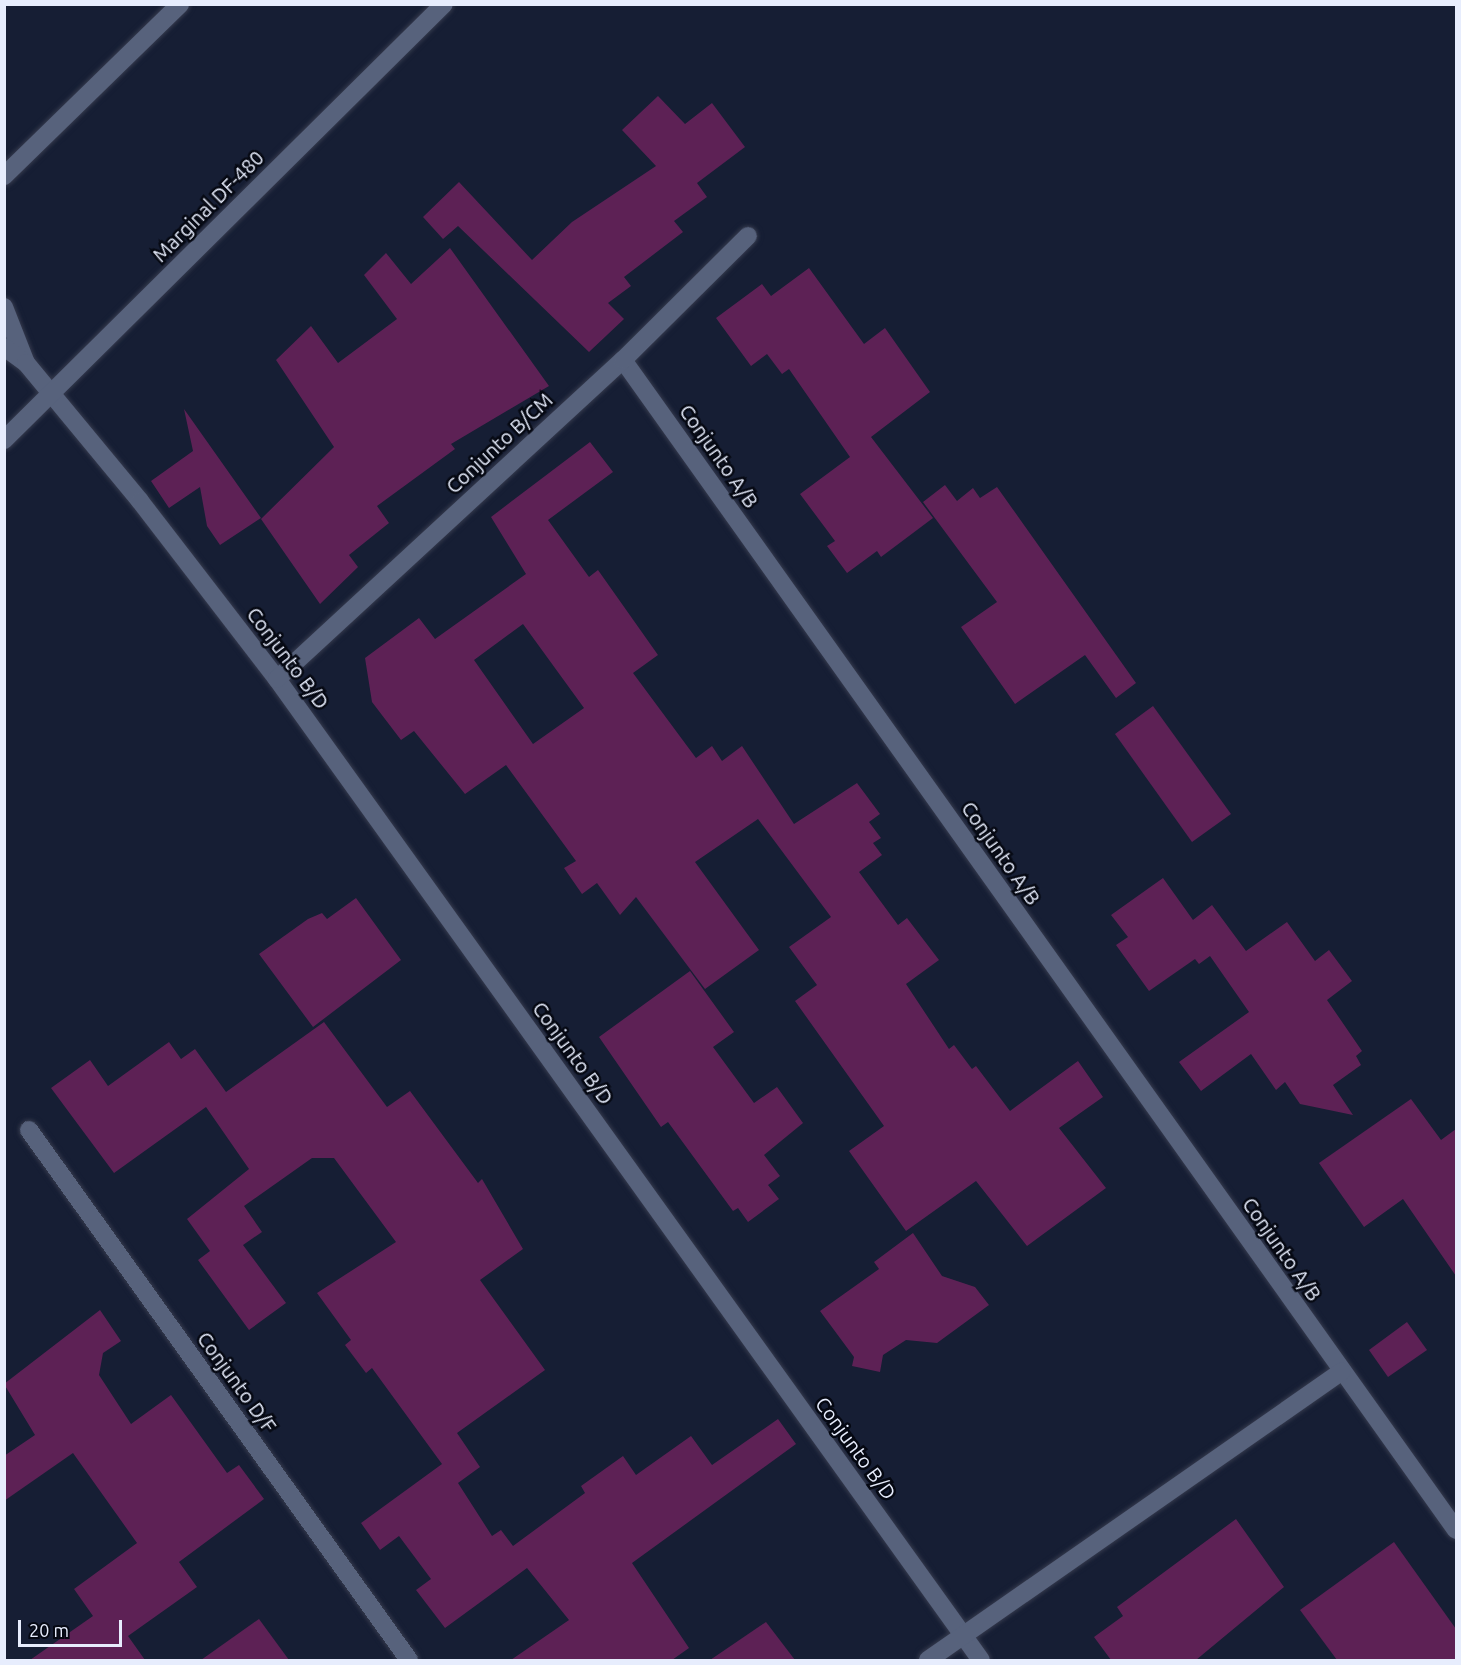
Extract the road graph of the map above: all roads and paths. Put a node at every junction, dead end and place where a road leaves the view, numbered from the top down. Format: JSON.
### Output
{"nodes":[{"id":1,"x":180,"y":4,"type":"edge"},
{"id":2,"x":444,"y":4,"type":"edge"},
{"id":3,"x":8,"y":172,"type":"edge"},
{"id":4,"x":4,"y":190,"type":"edge"},
{"id":5,"x":748,"y":236,"type":"dead end"},
{"id":6,"x":4,"y":307,"type":"edge"},
{"id":7,"x":4,"y":347,"type":"edge"},
{"id":8,"x":623,"y":360,"type":"junction"},
{"id":9,"x":26,"y":363,"type":"junction"},
{"id":10,"x":51,"y":393,"type":"junction"},
{"id":11,"x":4,"y":440,"type":"edge"},
{"id":12,"x":277,"y":679,"type":"junction"},
{"id":13,"x":29,"y":1130,"type":"dead end"},
{"id":14,"x":1341,"y":1372,"type":"junction"},
{"id":15,"x":1456,"y":1530,"type":"edge"},
{"id":16,"x":963,"y":1635,"type":"junction"},
{"id":17,"x":409,"y":1660,"type":"edge"},
{"id":18,"x":928,"y":1660,"type":"edge"},
{"id":19,"x":981,"y":1660,"type":"edge"}],
"edges":[{"from":1,"to":3,"type":"street"},
{"from":2,"to":10,"type":"street","name":"Marginal DF-480"},
{"from":3,"to":4,"type":"street"},
{"from":5,"to":8,"type":"street","name":"Conjunto B/CM"},
{"from":6,"to":9,"type":"street"},
{"from":7,"to":9,"type":"street"},
{"from":8,"to":12,"type":"street","name":"Conjunto B/CM"},
{"from":8,"to":14,"type":"street","name":"Conjunto A/B"},
{"from":9,"to":10,"type":"street","name":"Conjunto B/D"},
{"from":10,"to":11,"type":"street","name":"Marginal DF-480"},
{"from":10,"to":12,"type":"street","name":"Conjunto B/D"},
{"from":12,"to":16,"type":"street","name":"Conjunto B/D"},
{"from":13,"to":17,"type":"street","name":"Conjunto D/F"},
{"from":14,"to":15,"type":"street","name":"Conjunto A/B"},
{"from":14,"to":16,"type":"street"},
{"from":16,"to":18,"type":"street"},
{"from":16,"to":19,"type":"street","name":"Conjunto B/D"}]}
